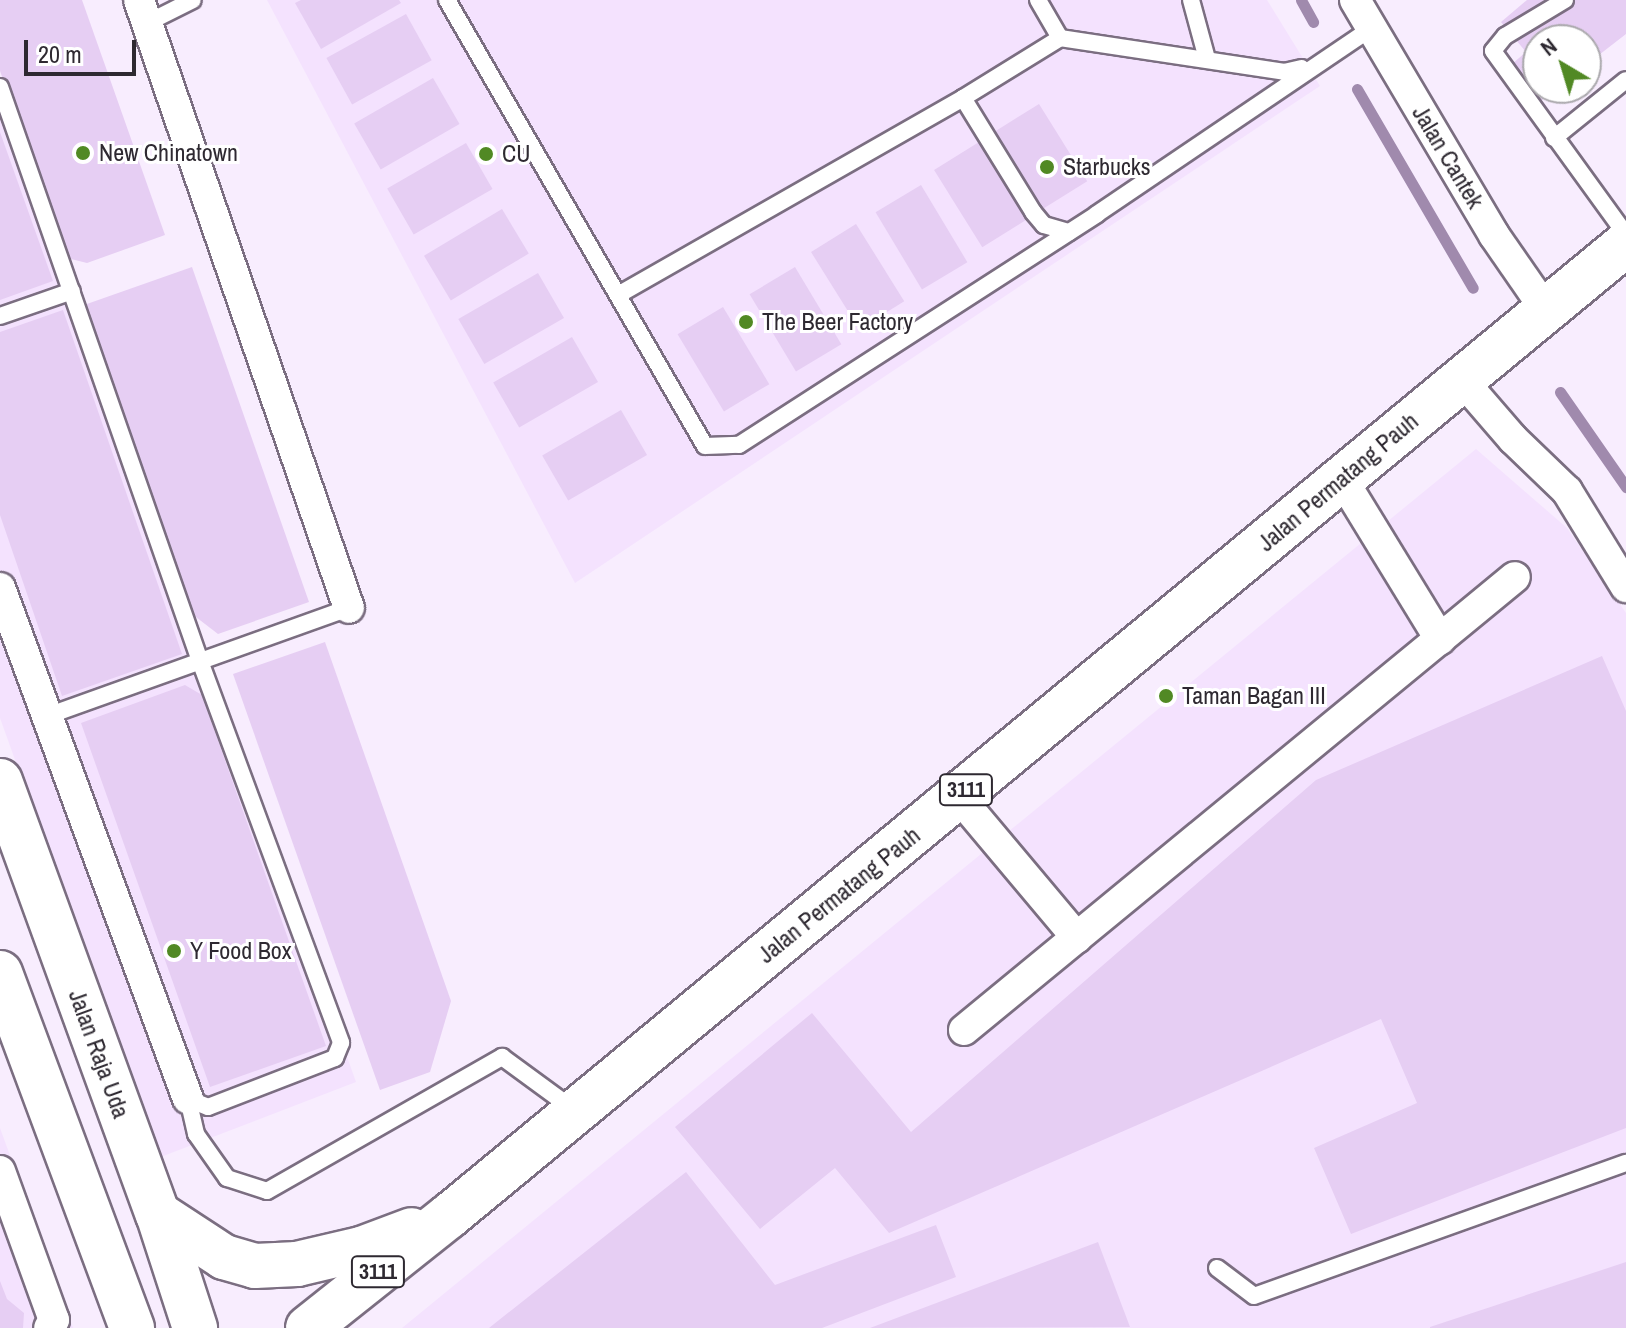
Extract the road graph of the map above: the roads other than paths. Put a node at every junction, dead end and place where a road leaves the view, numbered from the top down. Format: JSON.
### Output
{"nodes":[{"id":1,"x":193,"y":0,"type":"edge"},
{"id":2,"x":447,"y":0,"type":"edge"},
{"id":3,"x":1038,"y":0,"type":"edge"},
{"id":4,"x":1191,"y":0,"type":"edge"},
{"id":5,"x":1355,"y":0,"type":"edge"},
{"id":6,"x":1565,"y":0,"type":"edge"},
{"id":7,"x":143,"y":12,"type":"edge"},
{"id":8,"x":1360,"y":35,"type":"junction"},
{"id":9,"x":1060,"y":38,"type":"junction"},
{"id":10,"x":1207,"y":59,"type":"junction"},
{"id":11,"x":1311,"y":66,"type":"junction"},
{"id":12,"x":1626,"y":80,"type":"edge"},
{"id":13,"x":0,"y":87,"type":"edge"},
{"id":14,"x":963,"y":98,"type":"junction"},
{"id":15,"x":1554,"y":138,"type":"junction"},
{"id":16,"x":1069,"y":232,"type":"junction"},
{"id":17,"x":1626,"y":235,"type":"edge"},
{"id":18,"x":1626,"y":244,"type":"edge"},
{"id":19,"x":72,"y":291,"type":"junction"},
{"id":20,"x":618,"y":295,"type":"junction"},
{"id":21,"x":1544,"y":312,"type":"junction"},
{"id":22,"x":0,"y":316,"type":"edge"},
{"id":23,"x":1472,"y":372,"type":"junction"},
{"id":24,"x":1342,"y":479,"type":"junction"},
{"id":25,"x":1515,"y":577,"type":"dead end"},
{"id":26,"x":1626,"y":587,"type":"edge"},
{"id":27,"x":0,"y":588,"type":"edge"},
{"id":28,"x":349,"y":608,"type":"joint"},
{"id":29,"x":1440,"y":639,"type":"junction"},
{"id":30,"x":200,"y":661,"type":"junction"},
{"id":31,"x":47,"y":716,"type":"junction"},
{"id":32,"x":0,"y":781,"type":"edge"},
{"id":33,"x":958,"y":796,"type":"junction"},
{"id":34,"x":1077,"y":938,"type":"junction"},
{"id":35,"x":0,"y":973,"type":"edge"},
{"id":36,"x":964,"y":1030,"type":"dead end"},
{"id":37,"x":188,"y":1099,"type":"junction"},
{"id":38,"x":576,"y":1111,"type":"junction"},
{"id":39,"x":1626,"y":1163,"type":"edge"},
{"id":40,"x":0,"y":1171,"type":"edge"},
{"id":41,"x":158,"y":1214,"type":"junction"},
{"id":42,"x":449,"y":1216,"type":"junction"},
{"id":43,"x":1217,"y":1268,"type":"dead end"},
{"id":44,"x":49,"y":1328,"type":"edge"},
{"id":45,"x":132,"y":1328,"type":"edge"},
{"id":46,"x":195,"y":1328,"type":"edge"},
{"id":47,"x":308,"y":1328,"type":"edge"}],
"edges":[{"from":1,"to":7,"type":"lane"},
{"from":2,"to":20,"type":"lane"},
{"from":3,"to":9,"type":"lane"},
{"from":4,"to":10,"type":"lane"},
{"from":5,"to":8,"type":"street","name":"Jalan Cantek"},
{"from":6,"to":15,"type":"lane"},
{"from":7,"to":28,"type":"street"},
{"from":8,"to":11,"type":"lane"},
{"from":8,"to":21,"type":"street","name":"Jalan Cantek"},
{"from":9,"to":10,"type":"lane"},
{"from":9,"to":14,"type":"lane"},
{"from":10,"to":11,"type":"lane"},
{"from":11,"to":16,"type":"lane"},
{"from":12,"to":15,"type":"lane"},
{"from":13,"to":19,"type":"lane"},
{"from":14,"to":16,"type":"lane"},
{"from":14,"to":20,"type":"lane"},
{"from":15,"to":17,"type":"lane"},
{"from":16,"to":20,"type":"lane"},
{"from":18,"to":21,"type":"main road","name":"Jalan Permatang Pauh","number":"3111"},
{"from":19,"to":22,"type":"lane"},
{"from":19,"to":30,"type":"lane"},
{"from":21,"to":23,"type":"main road","name":"Jalan Permatang Pauh","number":"3111"},
{"from":23,"to":24,"type":"main road","name":"Jalan Permatang Pauh","number":"3111"},
{"from":23,"to":26,"type":"street"},
{"from":24,"to":29,"type":"street"},
{"from":24,"to":33,"type":"main road","name":"Jalan Permatang Pauh","number":"3111"},
{"from":25,"to":29,"type":"street"},
{"from":27,"to":31,"type":"street"},
{"from":28,"to":30,"type":"lane"},
{"from":29,"to":34,"type":"street"},
{"from":30,"to":31,"type":"lane"},
{"from":30,"to":37,"type":"lane"},
{"from":31,"to":37,"type":"street"},
{"from":32,"to":41,"type":"main road","name":"Jalan Raja Uda"},
{"from":33,"to":34,"type":"street"},
{"from":33,"to":38,"type":"main road","name":"Jalan Permatang Pauh","number":"3111"},
{"from":34,"to":36,"type":"street"},
{"from":35,"to":45,"type":"main road"},
{"from":37,"to":38,"type":"lane"},
{"from":38,"to":42,"type":"main road","name":"Jalan Permatang Pauh","number":"3111"},
{"from":39,"to":43,"type":"lane"},
{"from":40,"to":44,"type":"street"},
{"from":41,"to":42,"type":"main road"},
{"from":41,"to":46,"type":"main road","name":"Jalan Raja Uda"},
{"from":42,"to":47,"type":"main road","name":"Jalan Permatang Pauh","number":"3111"}]}
